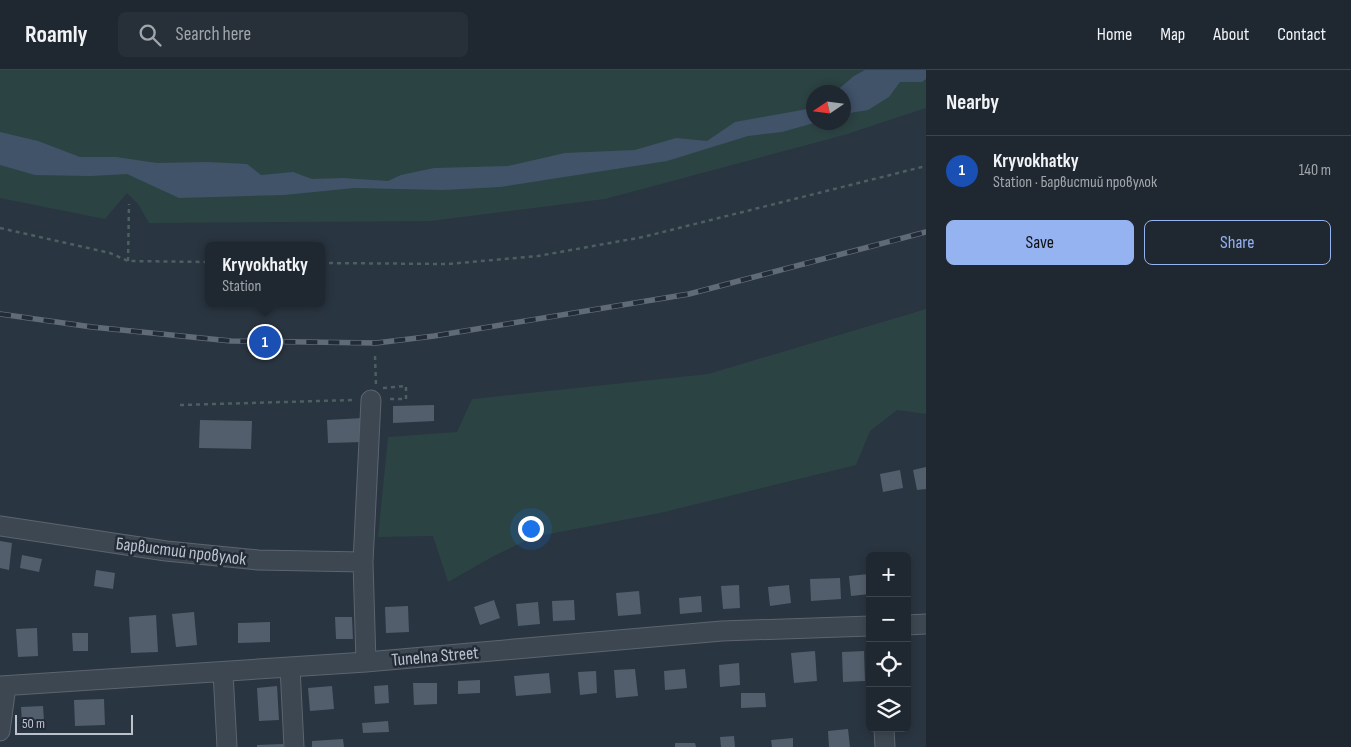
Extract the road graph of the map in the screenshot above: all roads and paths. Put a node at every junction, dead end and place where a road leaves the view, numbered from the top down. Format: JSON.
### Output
{"nodes":[{"id":1,"x":926,"y":166,"type":"edge"},
{"id":2,"x":129,"y":204,"type":"dead end"},
{"id":3,"x":0,"y":228,"type":"edge"},
{"id":4,"x":128,"y":261,"type":"junction"},
{"id":5,"x":205,"y":262,"type":"edge"},
{"id":6,"x":325,"y":263,"type":"edge"},
{"id":7,"x":375,"y":356,"type":"dead end"},
{"id":8,"x":371,"y":400,"type":"junction"},
{"id":9,"x":180,"y":405,"type":"dead end"},
{"id":10,"x":0,"y":526,"type":"edge"},
{"id":11,"x":363,"y":562,"type":"junction"},
{"id":12,"x":926,"y":624,"type":"edge"},
{"id":13,"x":911,"y":625,"type":"edge"},
{"id":14,"x":866,"y":626,"type":"edge"},
{"id":15,"x":366,"y":662,"type":"junction"},
{"id":16,"x":290,"y":667,"type":"junction"},
{"id":17,"x":223,"y":672,"type":"junction"},
{"id":18,"x":3,"y":686,"type":"edge"},
{"id":19,"x":0,"y":732,"type":"edge"},
{"id":20,"x":884,"y":732,"type":"edge"},
{"id":21,"x":227,"y":747,"type":"edge"},
{"id":22,"x":294,"y":747,"type":"edge"},
{"id":23,"x":885,"y":747,"type":"edge"}],
"edges":[{"from":1,"to":6,"type":"path"},
{"from":2,"to":4,"type":"path"},
{"from":3,"to":4,"type":"path"},
{"from":4,"to":5,"type":"path"},
{"from":7,"to":8,"type":"path"},
{"from":8,"to":9,"type":"path"},
{"from":8,"to":11,"type":"street"},
{"from":10,"to":11,"type":"street","name":"Барвистий провулок"},
{"from":11,"to":15,"type":"street"},
{"from":12,"to":13,"type":"street"},
{"from":14,"to":15,"type":"street","name":"Tunelna Street"},
{"from":15,"to":16,"type":"street","name":"Tunelna Street"},
{"from":16,"to":17,"type":"street","name":"Tunelna Street"},
{"from":16,"to":22,"type":"street"},
{"from":17,"to":18,"type":"street","name":"Tunelna Street"},
{"from":17,"to":21,"type":"street"},
{"from":18,"to":19,"type":"street"},
{"from":20,"to":23,"type":"street"}]}
